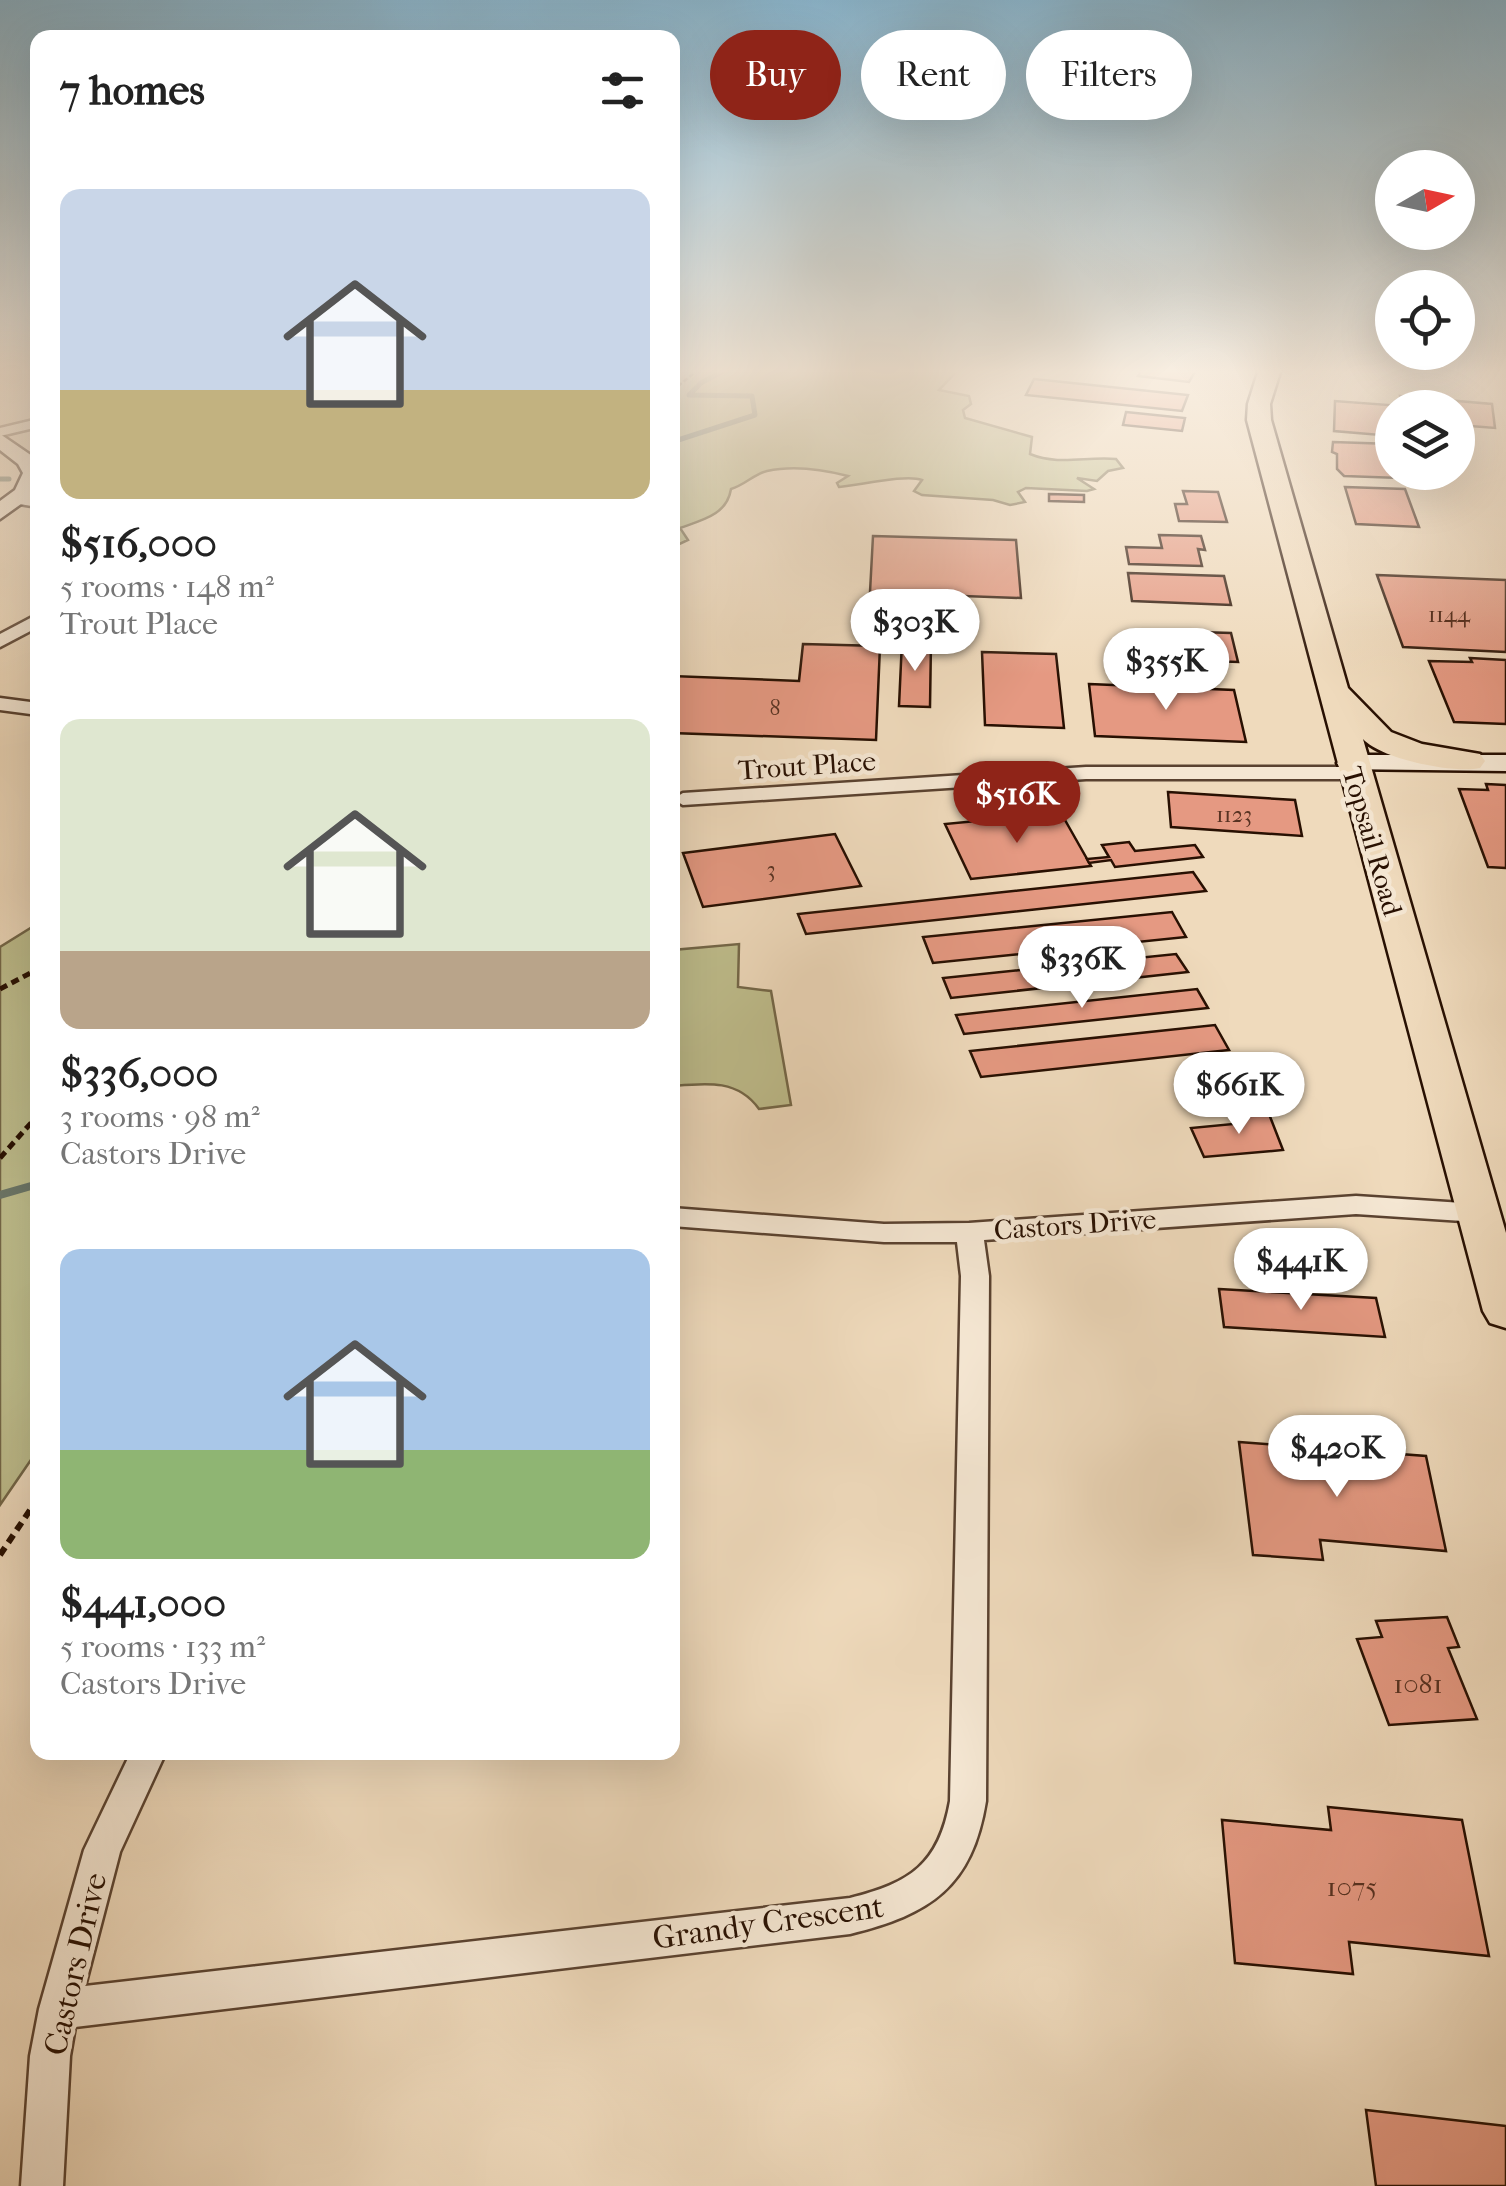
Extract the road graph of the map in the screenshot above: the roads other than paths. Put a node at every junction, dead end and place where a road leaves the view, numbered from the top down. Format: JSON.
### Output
{"nodes":[{"id":1,"x":1274,"y":471,"type":"edge"},
{"id":2,"x":30,"y":624,"type":"edge"},
{"id":3,"x":0,"y":642,"type":"edge"},
{"id":4,"x":1337,"y":694,"type":"junction"},
{"id":5,"x":0,"y":704,"type":"edge"},
{"id":6,"x":30,"y":707,"type":"edge"},
{"id":7,"x":1469,"y":761,"type":"junction"},
{"id":8,"x":1506,"y":763,"type":"edge"},
{"id":9,"x":1353,"y":768,"type":"junction"},
{"id":10,"x":683,"y":799,"type":"dead end"},
{"id":11,"x":1478,"y":1213,"type":"junction"},
{"id":12,"x":680,"y":1217,"type":"edge"},
{"id":13,"x":969,"y":1232,"type":"junction"},
{"id":14,"x":1506,"y":1311,"type":"edge"},
{"id":15,"x":145,"y":1760,"type":"edge"},
{"id":16,"x":59,"y":2009,"type":"junction"},
{"id":17,"x":42,"y":2186,"type":"edge"}],
"edges":[{"from":1,"to":4,"type":"main road","name":"Topsail Road"},
{"from":2,"to":3,"type":"street"},
{"from":4,"to":7,"type":"main road"},
{"from":4,"to":9,"type":"main road","name":"Topsail Road"},
{"from":5,"to":6,"type":"street"},
{"from":7,"to":8,"type":"street"},
{"from":7,"to":9,"type":"street"},
{"from":9,"to":10,"type":"street","name":"Trout Place"},
{"from":9,"to":11,"type":"main road","name":"Topsail Road"},
{"from":11,"to":13,"type":"street","name":"Castors Drive"},
{"from":11,"to":14,"type":"main road","name":"Topsail Road"},
{"from":12,"to":13,"type":"street","name":"Castors Drive"},
{"from":13,"to":16,"type":"street","name":"Grandy Crescent"},
{"from":15,"to":16,"type":"street","name":"Castors Drive"},
{"from":16,"to":17,"type":"street","name":"Castors Drive"}]}
